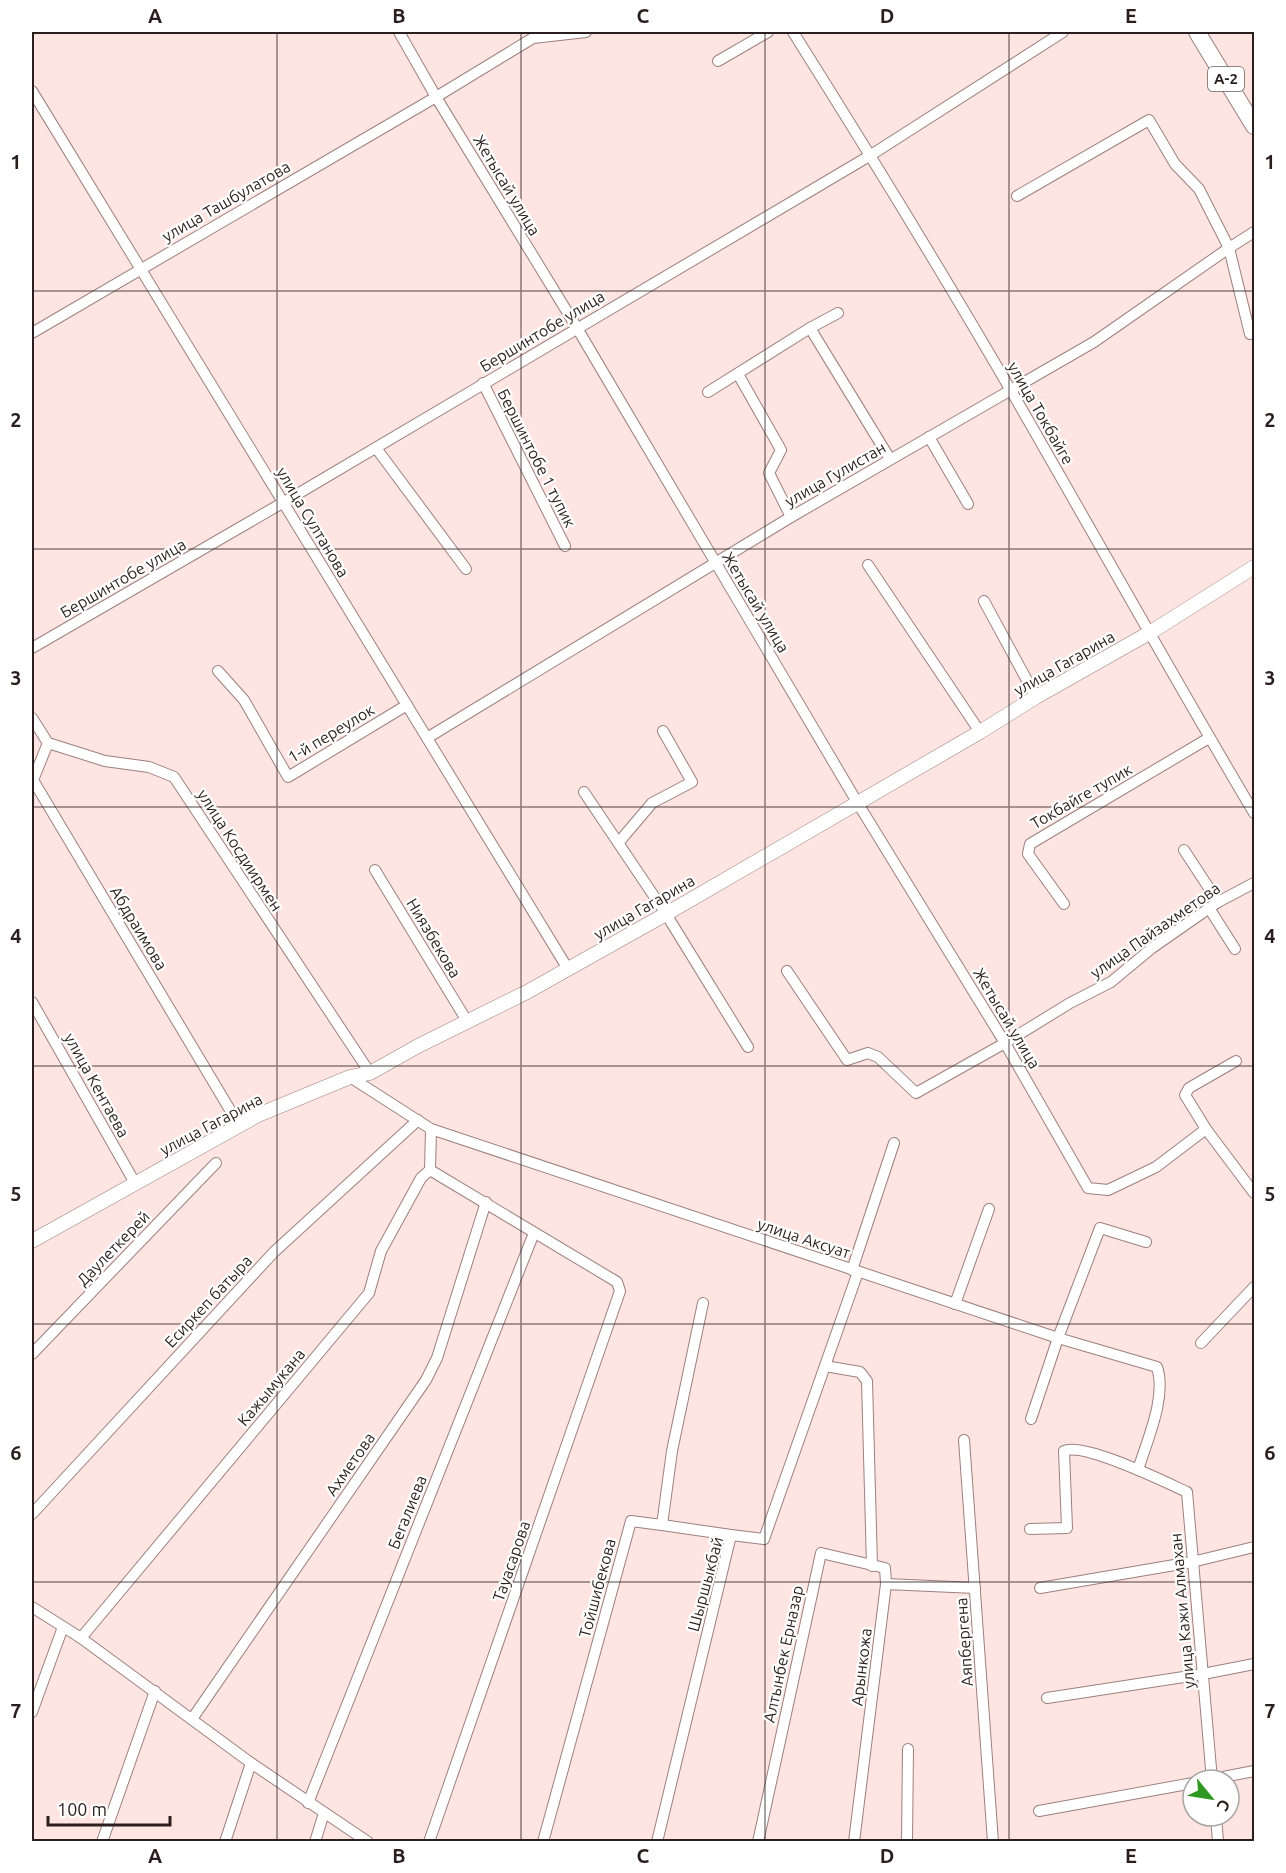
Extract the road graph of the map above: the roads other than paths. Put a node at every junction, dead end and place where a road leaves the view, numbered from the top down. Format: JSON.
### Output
{"nodes":[{"id":1,"x":399,"y":32,"type":"edge"},
{"id":2,"x":586,"y":32,"type":"edge"},
{"id":3,"x":768,"y":32,"type":"edge"},
{"id":4,"x":793,"y":32,"type":"edge"},
{"id":5,"x":1063,"y":32,"type":"edge"},
{"id":6,"x":1197,"y":32,"type":"edge"},
{"id":7,"x":1209,"y":32,"type":"edge"},
{"id":8,"x":718,"y":61,"type":"dead end"},
{"id":9,"x":32,"y":91,"type":"edge"},
{"id":10,"x":436,"y":97,"type":"junction"},
{"id":11,"x":1254,"y":106,"type":"edge"},
{"id":12,"x":1254,"y":126,"type":"edge"},
{"id":13,"x":871,"y":156,"type":"junction"},
{"id":14,"x":1017,"y":196,"type":"dead end"},
{"id":15,"x":1254,"y":232,"type":"edge"},
{"id":16,"x":1229,"y":248,"type":"junction"},
{"id":17,"x":139,"y":268,"type":"junction"},
{"id":18,"x":838,"y":313,"type":"dead end"},
{"id":19,"x":577,"y":328,"type":"junction"},
{"id":20,"x":810,"y":328,"type":"junction"},
{"id":21,"x":32,"y":333,"type":"edge"},
{"id":22,"x":1250,"y":334,"type":"dead end"},
{"id":23,"x":738,"y":374,"type":"junction"},
{"id":24,"x":483,"y":383,"type":"junction"},
{"id":25,"x":1012,"y":391,"type":"junction"},
{"id":26,"x":708,"y":392,"type":"dead end"},
{"id":27,"x":929,"y":437,"type":"junction"},
{"id":28,"x":376,"y":448,"type":"junction"},
{"id":29,"x":890,"y":459,"type":"junction"},
{"id":30,"x":284,"y":502,"type":"junction"},
{"id":31,"x":968,"y":504,"type":"dead end"},
{"id":32,"x":791,"y":517,"type":"junction"},
{"id":33,"x":565,"y":546,"type":"dead end"},
{"id":34,"x":716,"y":564,"type":"junction"},
{"id":35,"x":868,"y":565,"type":"dead end"},
{"id":36,"x":1254,"y":567,"type":"edge"},
{"id":37,"x":466,"y":569,"type":"dead end"},
{"id":38,"x":984,"y":601,"type":"dead end"},
{"id":39,"x":1151,"y":632,"type":"junction"},
{"id":40,"x":32,"y":648,"type":"edge"},
{"id":41,"x":218,"y":671,"type":"dead end"},
{"id":42,"x":1036,"y":697,"type":"junction"},
{"id":43,"x":407,"y":705,"type":"junction"},
{"id":44,"x":32,"y":718,"type":"edge"},
{"id":45,"x":663,"y":730,"type":"dead end"},
{"id":46,"x":980,"y":732,"type":"junction"},
{"id":47,"x":427,"y":738,"type":"junction"},
{"id":48,"x":1209,"y":738,"type":"junction"},
{"id":49,"x":48,"y":743,"type":"junction"},
{"id":50,"x":584,"y":792,"type":"dead end"},
{"id":51,"x":857,"y":802,"type":"junction"},
{"id":52,"x":1254,"y":813,"type":"edge"},
{"id":53,"x":619,"y":842,"type":"junction"},
{"id":54,"x":1184,"y":850,"type":"dead end"},
{"id":55,"x":375,"y":870,"type":"dead end"},
{"id":56,"x":1254,"y":883,"type":"edge"},
{"id":57,"x":1064,"y":904,"type":"dead end"},
{"id":58,"x":1213,"y":905,"type":"junction"},
{"id":59,"x":666,"y":914,"type":"junction"},
{"id":60,"x":1236,"y":949,"type":"dead end"},
{"id":61,"x":568,"y":969,"type":"junction"},
{"id":62,"x":787,"y":971,"type":"dead end"},
{"id":63,"x":32,"y":1002,"type":"edge"},
{"id":64,"x":468,"y":1022,"type":"junction"},
{"id":65,"x":1005,"y":1043,"type":"junction"},
{"id":66,"x":748,"y":1047,"type":"dead end"},
{"id":67,"x":1236,"y":1061,"type":"dead end"},
{"id":68,"x":370,"y":1073,"type":"junction"},
{"id":69,"x":350,"y":1077,"type":"junction"},
{"id":70,"x":418,"y":1120,"type":"junction"},
{"id":71,"x":239,"y":1125,"type":"junction"},
{"id":72,"x":431,"y":1129,"type":"junction"},
{"id":73,"x":1206,"y":1129,"type":"junction"},
{"id":74,"x":894,"y":1143,"type":"dead end"},
{"id":75,"x":216,"y":1163,"type":"dead end"},
{"id":76,"x":430,"y":1170,"type":"junction"},
{"id":77,"x":135,"y":1183,"type":"junction"},
{"id":78,"x":1254,"y":1193,"type":"edge"},
{"id":79,"x":486,"y":1202,"type":"junction"},
{"id":80,"x":988,"y":1209,"type":"dead end"},
{"id":81,"x":534,"y":1233,"type":"junction"},
{"id":82,"x":32,"y":1241,"type":"edge"},
{"id":83,"x":1146,"y":1242,"type":"dead end"},
{"id":84,"x":855,"y":1271,"type":"junction"},
{"id":85,"x":1254,"y":1287,"type":"edge"},
{"id":86,"x":703,"y":1303,"type":"dead end"},
{"id":87,"x":955,"y":1304,"type":"junction"},
{"id":88,"x":1058,"y":1338,"type":"junction"},
{"id":89,"x":1201,"y":1343,"type":"dead end"},
{"id":90,"x":32,"y":1354,"type":"edge"},
{"id":91,"x":825,"y":1366,"type":"junction"},
{"id":92,"x":1031,"y":1419,"type":"dead end"},
{"id":93,"x":964,"y":1440,"type":"dead end"},
{"id":94,"x":1138,"y":1470,"type":"junction"},
{"id":95,"x":32,"y":1514,"type":"edge"},
{"id":96,"x":662,"y":1525,"type":"junction"},
{"id":97,"x":1030,"y":1529,"type":"dead end"},
{"id":98,"x":732,"y":1535,"type":"junction"},
{"id":99,"x":1254,"y":1547,"type":"edge"},
{"id":100,"x":1192,"y":1562,"type":"junction"},
{"id":101,"x":872,"y":1566,"type":"junction"},
{"id":102,"x":886,"y":1584,"type":"junction"},
{"id":103,"x":975,"y":1588,"type":"junction"},
{"id":104,"x":1040,"y":1588,"type":"dead end"},
{"id":105,"x":32,"y":1607,"type":"edge"},
{"id":106,"x":63,"y":1627,"type":"junction"},
{"id":107,"x":81,"y":1638,"type":"junction"},
{"id":108,"x":1254,"y":1664,"type":"edge"},
{"id":109,"x":1203,"y":1674,"type":"junction"},
{"id":110,"x":155,"y":1691,"type":"junction"},
{"id":111,"x":1047,"y":1698,"type":"dead end"},
{"id":112,"x":32,"y":1712,"type":"edge"},
{"id":113,"x":192,"y":1719,"type":"junction"},
{"id":114,"x":909,"y":1749,"type":"dead end"},
{"id":115,"x":251,"y":1763,"type":"junction"},
{"id":116,"x":1210,"y":1768,"type":"edge"},
{"id":117,"x":1181,"y":1785,"type":"edge"},
{"id":118,"x":308,"y":1803,"type":"junction"},
{"id":119,"x":1039,"y":1811,"type":"dead end"},
{"id":120,"x":324,"y":1813,"type":"junction"},
{"id":121,"x":102,"y":1842,"type":"edge"},
{"id":122,"x":225,"y":1842,"type":"edge"},
{"id":123,"x":315,"y":1842,"type":"edge"},
{"id":124,"x":368,"y":1842,"type":"edge"},
{"id":125,"x":429,"y":1842,"type":"edge"},
{"id":126,"x":543,"y":1842,"type":"edge"},
{"id":127,"x":657,"y":1842,"type":"edge"},
{"id":128,"x":758,"y":1842,"type":"edge"},
{"id":129,"x":854,"y":1842,"type":"edge"},
{"id":130,"x":906,"y":1842,"type":"edge"},
{"id":131,"x":993,"y":1842,"type":"edge"}],
"edges":[{"from":1,"to":10,"type":"street","name":"Жетысай улица"},
{"from":2,"to":10,"type":"street","name":"улица Ташбулатова"},
{"from":3,"to":8,"type":"street"},
{"from":4,"to":13,"type":"street","name":"улица Токбайге"},
{"from":5,"to":13,"type":"street","name":"Бершинтобе улица"},
{"from":6,"to":12,"type":"highway","number":"A-2"},
{"from":7,"to":11,"type":"highway","number":"A-2"},
{"from":9,"to":17,"type":"street","name":"улица Султанова"},
{"from":10,"to":17,"type":"street","name":"улица Ташбулатова"},
{"from":10,"to":19,"type":"street","name":"Жетысай улица"},
{"from":13,"to":19,"type":"street","name":"Бершинтобе улица"},
{"from":13,"to":25,"type":"street","name":"улица Токбайге"},
{"from":14,"to":16,"type":"street"},
{"from":15,"to":16,"type":"street","name":"улица Гулистан"},
{"from":16,"to":22,"type":"street"},
{"from":16,"to":25,"type":"street","name":"улица Гулистан"},
{"from":17,"to":21,"type":"street","name":"улица Ташбулатова"},
{"from":17,"to":30,"type":"street","name":"улица Султанова"},
{"from":18,"to":20,"type":"street"},
{"from":19,"to":24,"type":"street","name":"Бершинтобе улица"},
{"from":19,"to":34,"type":"street","name":"Жетысай улица"},
{"from":20,"to":23,"type":"street"},
{"from":20,"to":29,"type":"street"},
{"from":23,"to":26,"type":"street"},
{"from":23,"to":32,"type":"street"},
{"from":24,"to":28,"type":"street","name":"Бершинтобе улица"},
{"from":24,"to":33,"type":"street","name":"Бершинтобе 1 тупик"},
{"from":25,"to":27,"type":"street","name":"улица Гулистан"},
{"from":25,"to":39,"type":"street","name":"улица Токбайге"},
{"from":27,"to":29,"type":"street","name":"улица Гулистан"},
{"from":27,"to":31,"type":"street"},
{"from":28,"to":30,"type":"street","name":"Бершинтобе улица"},
{"from":28,"to":37,"type":"street"},
{"from":29,"to":32,"type":"street","name":"улица Гулистан"},
{"from":30,"to":40,"type":"street","name":"Бершинтобе улица"},
{"from":30,"to":43,"type":"street","name":"улица Султанова"},
{"from":32,"to":34,"type":"street","name":"улица Гулистан"},
{"from":34,"to":47,"type":"street","name":"улица Гулистан"},
{"from":34,"to":51,"type":"street","name":"Жетысай улица"},
{"from":35,"to":46,"type":"street"},
{"from":36,"to":39,"type":"main road","name":"улица Гагарина"},
{"from":38,"to":42,"type":"street"},
{"from":39,"to":42,"type":"main road","name":"улица Гагарина"},
{"from":39,"to":48,"type":"street","name":"улица Токбайге"},
{"from":41,"to":43,"type":"street","name":"1-й переулок"},
{"from":42,"to":46,"type":"main road","name":"улица Гагарина"},
{"from":43,"to":47,"type":"street","name":"улица Султанова"},
{"from":44,"to":49,"type":"street"},
{"from":45,"to":53,"type":"street"},
{"from":46,"to":51,"type":"main road","name":"улица Гагарина"},
{"from":47,"to":61,"type":"street","name":"улица Султанова"},
{"from":48,"to":52,"type":"street","name":"улица Токбайге"},
{"from":48,"to":57,"type":"street","name":"Токбайге тупик"},
{"from":49,"to":68,"type":"street","name":"улица Косдиирмен"},
{"from":49,"to":71,"type":"street","name":"Абдраимова"},
{"from":50,"to":53,"type":"street"},
{"from":51,"to":59,"type":"main road","name":"улица Гагарина"},
{"from":51,"to":65,"type":"street","name":"Жетысай улица"},
{"from":53,"to":59,"type":"street"},
{"from":54,"to":58,"type":"street"},
{"from":55,"to":64,"type":"street","name":"Ниязбекова"},
{"from":56,"to":58,"type":"street","name":"улица Пайзахметова"},
{"from":58,"to":60,"type":"street"},
{"from":58,"to":65,"type":"street","name":"улица Пайзахметова"},
{"from":59,"to":61,"type":"main road","name":"улица Гагарина"},
{"from":59,"to":66,"type":"street"},
{"from":61,"to":64,"type":"main road","name":"улица Гагарина"},
{"from":62,"to":65,"type":"street","name":"улица Пайзахметова"},
{"from":63,"to":77,"type":"street","name":"улица Кентаева"},
{"from":64,"to":68,"type":"main road","name":"улица Гагарина"},
{"from":65,"to":73,"type":"street","name":"Жетысай улица"},
{"from":67,"to":73,"type":"street"},
{"from":68,"to":69,"type":"main road","name":"улица Гагарина"},
{"from":69,"to":70,"type":"street","name":"улица Аксуат"},
{"from":69,"to":71,"type":"main road","name":"улица Гагарина"},
{"from":70,"to":72,"type":"street","name":"улица Аксуат"},
{"from":70,"to":95,"type":"street","name":"Есиркеп батыра"},
{"from":71,"to":77,"type":"main road","name":"улица Гагарина"},
{"from":72,"to":76,"type":"street"},
{"from":72,"to":84,"type":"street","name":"улица Аксуат"},
{"from":73,"to":78,"type":"street"},
{"from":74,"to":84,"type":"street","name":"Шыршыкбай"},
{"from":75,"to":90,"type":"street","name":"Даулеткерей"},
{"from":76,"to":79,"type":"street"},
{"from":76,"to":107,"type":"street","name":"Кажымукана"},
{"from":77,"to":82,"type":"main road","name":"улица Гагарина"},
{"from":79,"to":81,"type":"street"},
{"from":79,"to":113,"type":"street","name":"Ахметова"},
{"from":80,"to":87,"type":"street"},
{"from":81,"to":118,"type":"street","name":"Бегалиева"},
{"from":81,"to":125,"type":"street","name":"Тауасарова"},
{"from":83,"to":88,"type":"street"},
{"from":84,"to":87,"type":"street","name":"улица Аксуат"},
{"from":84,"to":91,"type":"street","name":"Шыршыкбай"},
{"from":85,"to":89,"type":"street"},
{"from":86,"to":96,"type":"street"},
{"from":87,"to":88,"type":"street","name":"улица Аксуат"},
{"from":88,"to":92,"type":"street"},
{"from":88,"to":94,"type":"street","name":"улица Аксуат"},
{"from":91,"to":98,"type":"street","name":"Шыршыкбай"},
{"from":91,"to":101,"type":"street"},
{"from":93,"to":103,"type":"street","name":"Аяпбергена"},
{"from":94,"to":97,"type":"street"},
{"from":94,"to":100,"type":"street","name":"улица Кажи Алмахан"},
{"from":96,"to":98,"type":"street"},
{"from":96,"to":126,"type":"street","name":"Тойшибекова"},
{"from":98,"to":127,"type":"street","name":"Шыршыкбай"},
{"from":99,"to":100,"type":"street"},
{"from":100,"to":104,"type":"street"},
{"from":100,"to":109,"type":"street","name":"улица Кажи Алмахан"},
{"from":101,"to":102,"type":"street"},
{"from":101,"to":128,"type":"street","name":"Алтынбек Ерназар"},
{"from":102,"to":103,"type":"street"},
{"from":102,"to":129,"type":"street","name":"Арынкожа"},
{"from":103,"to":131,"type":"street","name":"Аяпбергена"},
{"from":105,"to":106,"type":"street"},
{"from":106,"to":107,"type":"street"},
{"from":106,"to":112,"type":"street"},
{"from":107,"to":110,"type":"street"},
{"from":108,"to":109,"type":"street"},
{"from":109,"to":111,"type":"street"},
{"from":109,"to":116,"type":"street","name":"улица Кажи Алмахан"},
{"from":110,"to":113,"type":"street"},
{"from":110,"to":121,"type":"street"},
{"from":113,"to":115,"type":"street"},
{"from":114,"to":130,"type":"street"},
{"from":115,"to":118,"type":"street"},
{"from":115,"to":122,"type":"street"},
{"from":117,"to":119,"type":"street"},
{"from":118,"to":120,"type":"street"},
{"from":120,"to":123,"type":"street"},
{"from":120,"to":124,"type":"street"}]}
